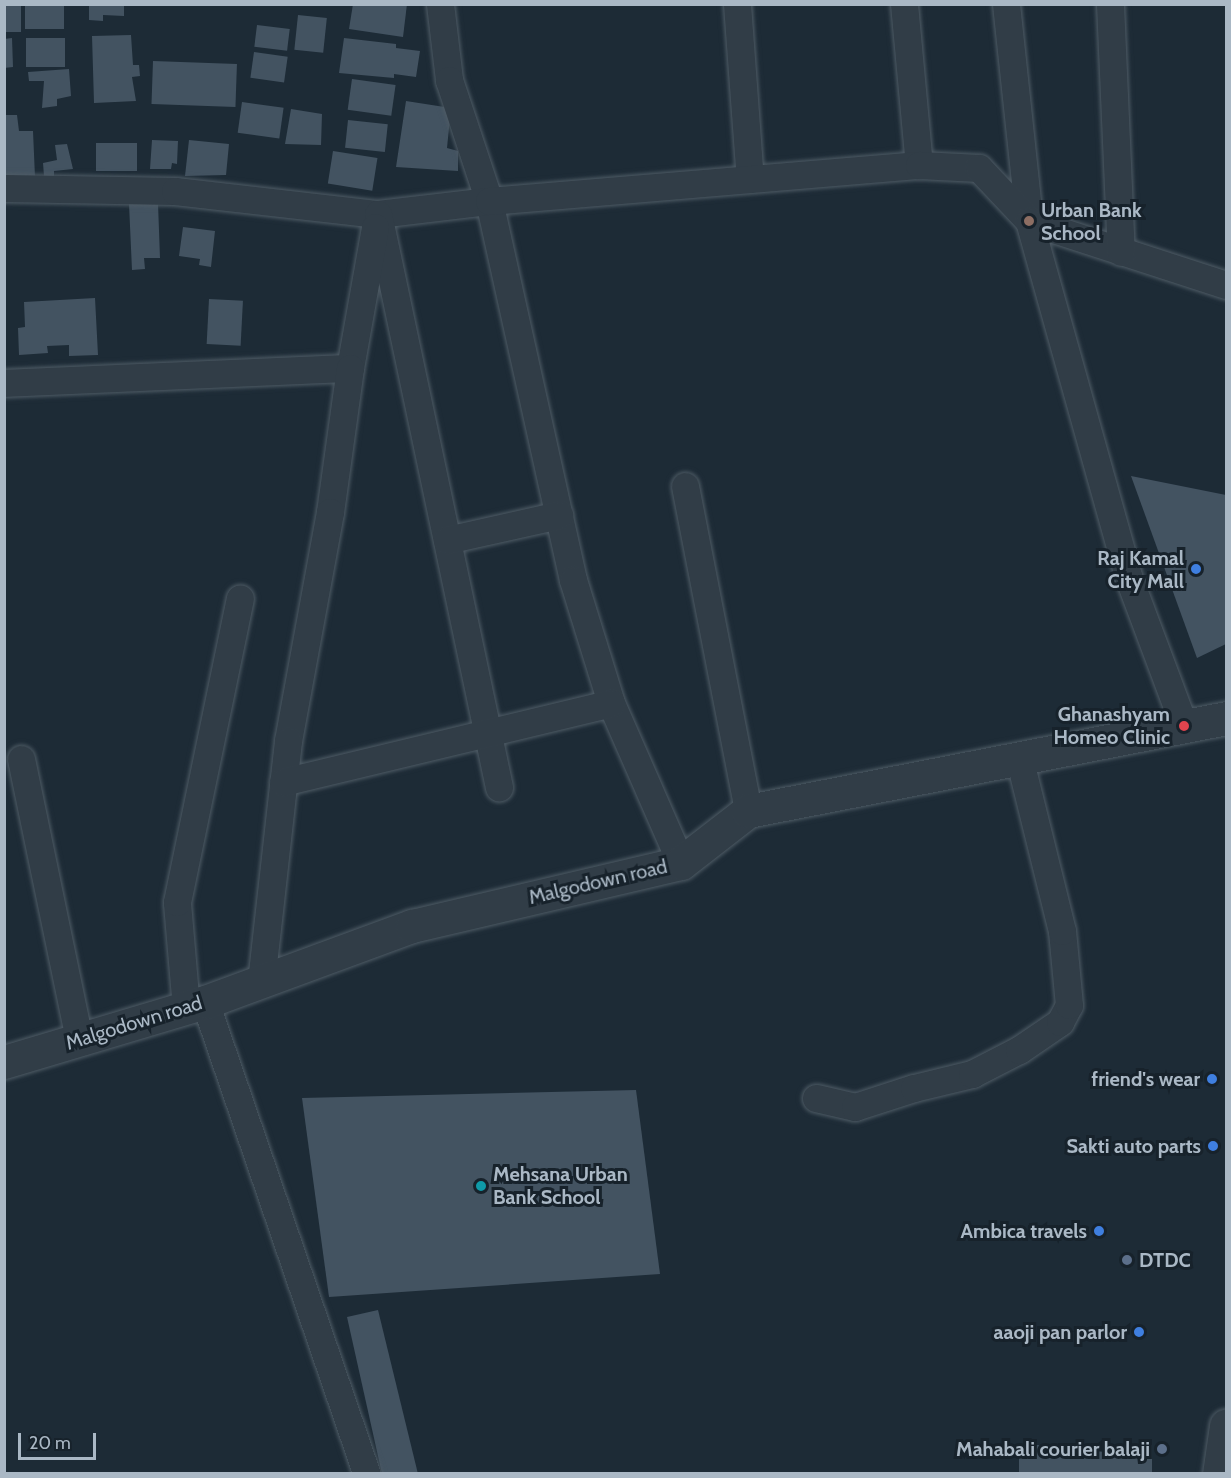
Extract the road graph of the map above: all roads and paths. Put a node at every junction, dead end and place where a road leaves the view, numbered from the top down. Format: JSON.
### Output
{"nodes":[{"id":1,"x":440,"y":4,"type":"edge"},
{"id":2,"x":737,"y":4,"type":"edge"},
{"id":3,"x":904,"y":4,"type":"edge"},
{"id":4,"x":1006,"y":4,"type":"edge"},
{"id":5,"x":1110,"y":4,"type":"edge"},
{"id":6,"x":919,"y":165,"type":"junction"},
{"id":7,"x":750,"y":178,"type":"junction"},
{"id":8,"x":4,"y":188,"type":"edge"},
{"id":9,"x":489,"y":201,"type":"junction"},
{"id":10,"x":378,"y":214,"type":"junction"},
{"id":11,"x":1029,"y":221,"type":"junction"},
{"id":12,"x":1121,"y":252,"type":"junction"},
{"id":13,"x":1227,"y":285,"type":"edge"},
{"id":14,"x":350,"y":368,"type":"junction"},
{"id":15,"x":4,"y":383,"type":"edge"},
{"id":16,"x":685,"y":486,"type":"dead end"},
{"id":17,"x":559,"y":515,"type":"junction"},
{"id":18,"x":447,"y":540,"type":"junction"},
{"id":19,"x":240,"y":598,"type":"dead end"},
{"id":20,"x":611,"y":703,"type":"junction"},
{"id":21,"x":1227,"y":718,"type":"edge"},
{"id":22,"x":1184,"y":726,"type":"junction"},
{"id":23,"x":488,"y":733,"type":"junction"},
{"id":24,"x":1019,"y":757,"type":"junction"},
{"id":25,"x":21,"y":759,"type":"dead end"},
{"id":26,"x":284,"y":782,"type":"junction"},
{"id":27,"x":499,"y":787,"type":"dead end"},
{"id":28,"x":748,"y":811,"type":"junction"},
{"id":29,"x":681,"y":863,"type":"junction"},
{"id":30,"x":261,"y":981,"type":"junction"},
{"id":31,"x":195,"y":1005,"type":"junction"},
{"id":32,"x":79,"y":1040,"type":"junction"},
{"id":33,"x":4,"y":1062,"type":"edge"},
{"id":34,"x":816,"y":1098,"type":"dead end"},
{"id":35,"x":1227,"y":1426,"type":"edge"},
{"id":36,"x":367,"y":1473,"type":"edge"},
{"id":37,"x":1219,"y":1473,"type":"edge"}],
"edges":[{"from":1,"to":9,"type":"street"},
{"from":2,"to":7,"type":"street"},
{"from":3,"to":6,"type":"street"},
{"from":4,"to":11,"type":"street"},
{"from":5,"to":12,"type":"street"},
{"from":6,"to":7,"type":"street"},
{"from":6,"to":11,"type":"street"},
{"from":7,"to":9,"type":"street"},
{"from":8,"to":10,"type":"street"},
{"from":9,"to":10,"type":"street"},
{"from":9,"to":17,"type":"street"},
{"from":10,"to":14,"type":"street"},
{"from":10,"to":18,"type":"street"},
{"from":11,"to":12,"type":"street"},
{"from":11,"to":22,"type":"street"},
{"from":12,"to":13,"type":"street"},
{"from":14,"to":15,"type":"street"},
{"from":14,"to":26,"type":"street"},
{"from":16,"to":28,"type":"street"},
{"from":17,"to":18,"type":"street"},
{"from":17,"to":20,"type":"street"},
{"from":18,"to":23,"type":"street"},
{"from":19,"to":31,"type":"street"},
{"from":20,"to":23,"type":"street"},
{"from":20,"to":29,"type":"street"},
{"from":21,"to":22,"type":"street","name":"Malgodown road"},
{"from":22,"to":24,"type":"street","name":"Malgodown road"},
{"from":23,"to":26,"type":"street"},
{"from":23,"to":27,"type":"street"},
{"from":24,"to":28,"type":"street","name":"Malgodown road"},
{"from":24,"to":34,"type":"street"},
{"from":25,"to":32,"type":"street"},
{"from":26,"to":30,"type":"street"},
{"from":28,"to":29,"type":"street","name":"Malgodown road"},
{"from":29,"to":30,"type":"street","name":"Malgodown road"},
{"from":30,"to":31,"type":"street","name":"Malgodown road"},
{"from":31,"to":32,"type":"street","name":"Malgodown road"},
{"from":31,"to":36,"type":"street"},
{"from":32,"to":33,"type":"street","name":"Malgodown road"},
{"from":35,"to":37,"type":"street"}]}
